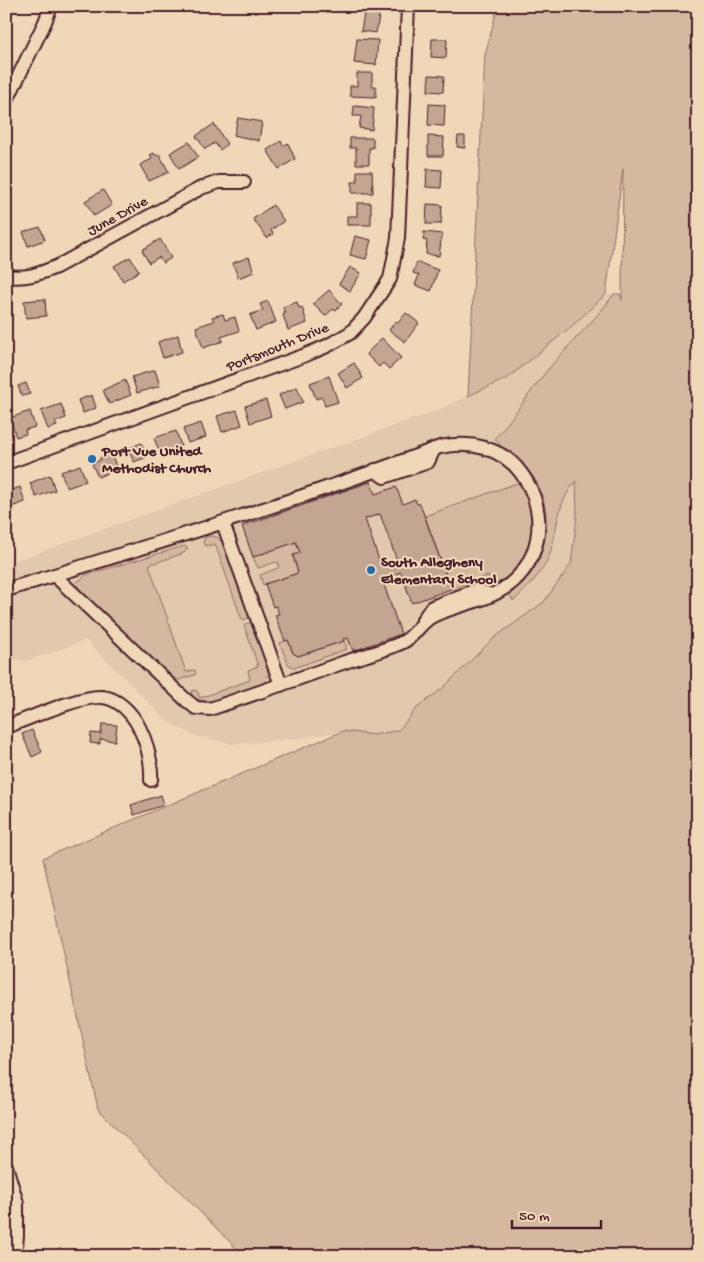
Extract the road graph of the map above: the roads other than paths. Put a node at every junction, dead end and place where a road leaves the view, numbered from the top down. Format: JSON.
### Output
{"nodes":[{"id":1,"x":51,"y":6,"type":"edge"},
{"id":2,"x":408,"y":6,"type":"edge"},
{"id":3,"x":6,"y":102,"type":"edge"},
{"id":4,"x":244,"y":182,"type":"dead end"},
{"id":5,"x":6,"y":276,"type":"edge"},
{"id":6,"x":6,"y":463,"type":"edge"},
{"id":7,"x":223,"y":523,"type":"junction"},
{"id":8,"x":54,"y":575,"type":"junction"},
{"id":9,"x":6,"y":590,"type":"edge"},
{"id":10,"x":281,"y":685,"type":"junction"},
{"id":11,"x":6,"y":727,"type":"edge"},
{"id":12,"x":151,"y":780,"type":"dead end"},
{"id":13,"x":6,"y":1166,"type":"edge"},
{"id":14,"x":15,"y":1256,"type":"edge"}],
"edges":[{"from":1,"to":3,"type":"street"},
{"from":2,"to":6,"type":"street","name":"Portsmouth Drive"},
{"from":4,"to":5,"type":"street","name":"June Drive"},
{"from":7,"to":8,"type":"street"},
{"from":7,"to":10,"type":"street"},
{"from":7,"to":10,"type":"street"},
{"from":8,"to":9,"type":"street"},
{"from":8,"to":10,"type":"street"},
{"from":11,"to":12,"type":"street"},
{"from":13,"to":14,"type":"street"}]}
